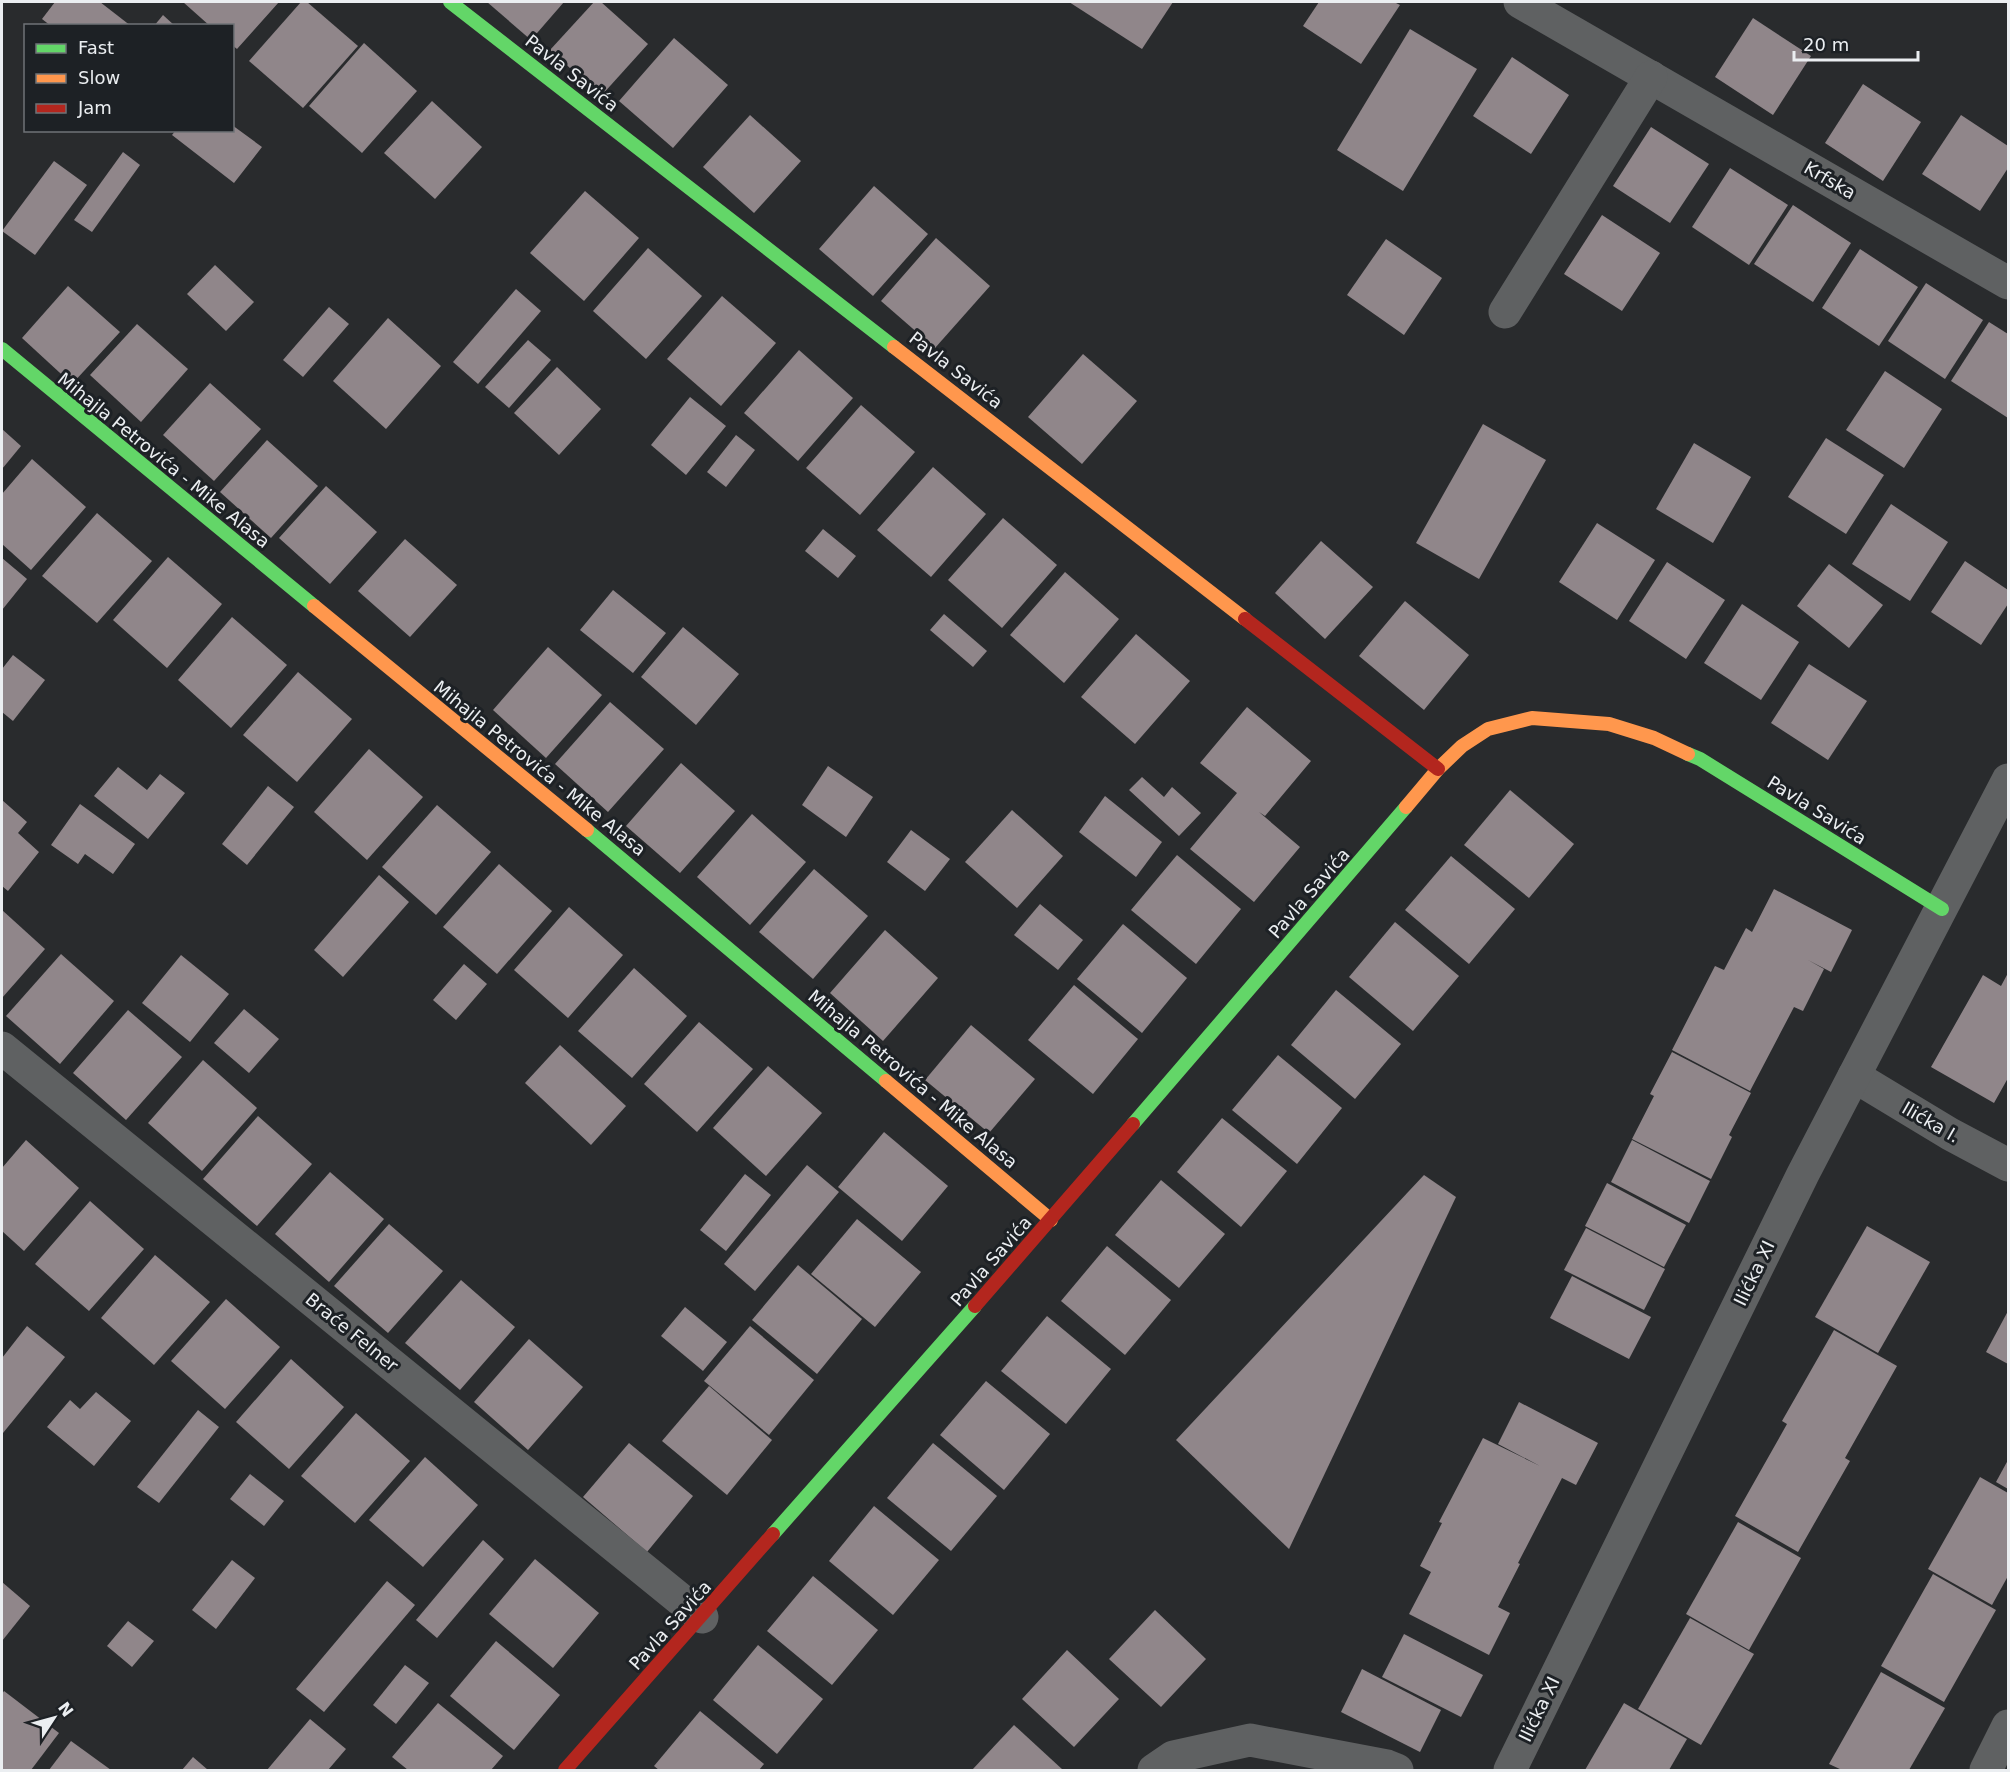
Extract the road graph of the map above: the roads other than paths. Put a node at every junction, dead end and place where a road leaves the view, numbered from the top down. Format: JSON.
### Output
{"nodes":[{"id":1,"x":450,"y":2,"type":"edge"},
{"id":2,"x":1520,"y":2,"type":"edge"},
{"id":3,"x":1651,"y":77,"type":"junction"},
{"id":4,"x":2008,"y":282,"type":"edge"},
{"id":5,"x":1506,"y":312,"type":"dead end"},
{"id":6,"x":2,"y":349,"type":"edge"},
{"id":7,"x":1438,"y":769,"type":"junction"},
{"id":8,"x":2008,"y":780,"type":"edge"},
{"id":9,"x":1942,"y":909,"type":"junction"},
{"id":10,"x":2,"y":1048,"type":"edge"},
{"id":11,"x":1854,"y":1076,"type":"junction"},
{"id":12,"x":2008,"y":1165,"type":"edge"},
{"id":13,"x":1051,"y":1220,"type":"junction"},
{"id":14,"x":702,"y":1617,"type":"junction"},
{"id":15,"x":2008,"y":1726,"type":"edge"},
{"id":16,"x":565,"y":1770,"type":"edge"},
{"id":17,"x":1154,"y":1770,"type":"edge"},
{"id":18,"x":1397,"y":1770,"type":"edge"},
{"id":19,"x":1509,"y":1770,"type":"edge"},
{"id":20,"x":1986,"y":1770,"type":"edge"}],
"edges":[{"from":1,"to":7,"type":"street","name":"Pavla Savića"},
{"from":2,"to":3,"type":"street","name":"Krfska"},
{"from":3,"to":4,"type":"street","name":"Krfska"},
{"from":3,"to":5,"type":"street"},
{"from":6,"to":13,"type":"street","name":"Mihajla Petrovića - Mike Alasa"},
{"from":7,"to":9,"type":"street","name":"Pavla Savića"},
{"from":7,"to":13,"type":"street","name":"Pavla Savića"},
{"from":8,"to":9,"type":"street","name":"Ilićka XI"},
{"from":9,"to":11,"type":"street","name":"Ilićka XI"},
{"from":10,"to":14,"type":"street","name":"Braće Felner"},
{"from":11,"to":12,"type":"street","name":"Ilićka I."},
{"from":11,"to":19,"type":"street","name":"Ilićka XI"},
{"from":13,"to":14,"type":"street","name":"Pavla Savića"},
{"from":14,"to":16,"type":"street","name":"Pavla Savića"},
{"from":15,"to":20,"type":"street"},
{"from":17,"to":18,"type":"street"}]}
